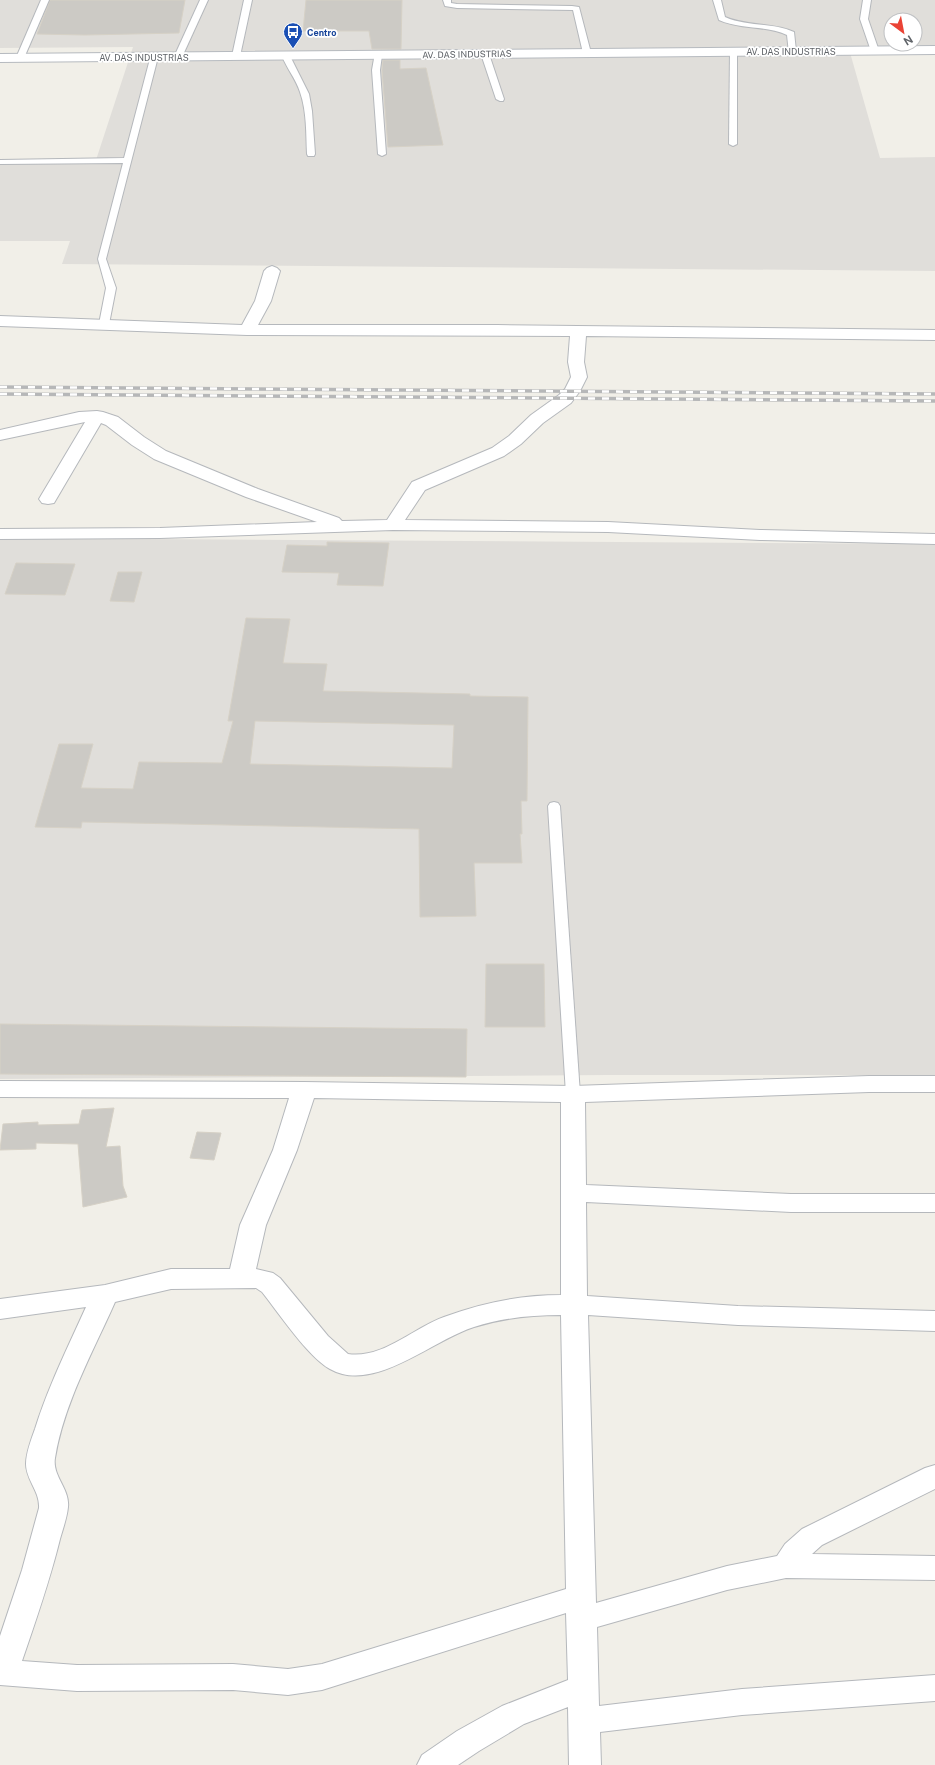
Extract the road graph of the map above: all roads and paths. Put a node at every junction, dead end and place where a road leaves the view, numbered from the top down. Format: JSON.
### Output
{"nodes":[{"id":1,"x":45,"y":0,"type":"edge"},
{"id":2,"x":204,"y":0,"type":"edge"},
{"id":3,"x":248,"y":0,"type":"edge"},
{"id":4,"x":448,"y":0,"type":"edge"},
{"id":5,"x":717,"y":0,"type":"edge"},
{"id":6,"x":867,"y":0,"type":"edge"},
{"id":7,"x":935,"y":50,"type":"edge"},
{"id":8,"x":792,"y":51,"type":"junction"},
{"id":9,"x":875,"y":51,"type":"junction"},
{"id":10,"x":733,"y":52,"type":"junction"},
{"id":11,"x":587,"y":53,"type":"junction"},
{"id":12,"x":485,"y":54,"type":"junction"},
{"id":13,"x":378,"y":55,"type":"junction"},
{"id":14,"x":236,"y":56,"type":"junction"},
{"id":15,"x":286,"y":56,"type":"junction"},
{"id":16,"x":154,"y":57,"type":"junction"},
{"id":17,"x":178,"y":57,"type":"junction"},
{"id":18,"x":0,"y":58,"type":"edge"},
{"id":19,"x":20,"y":58,"type":"junction"},
{"id":20,"x":500,"y":99,"type":"dead end"},
{"id":21,"x":733,"y":144,"type":"dead end"},
{"id":22,"x":311,"y":154,"type":"dead end"},
{"id":23,"x":382,"y":154,"type":"dead end"},
{"id":24,"x":127,"y":160,"type":"junction"},
{"id":25,"x":0,"y":162,"type":"edge"},
{"id":26,"x":272,"y":272,"type":"dead end"},
{"id":27,"x":0,"y":321,"type":"edge"},
{"id":28,"x":104,"y":324,"type":"junction"},
{"id":29,"x":247,"y":330,"type":"junction"},
{"id":30,"x":578,"y":331,"type":"junction"},
{"id":31,"x":935,"y":335,"type":"edge"},
{"id":32,"x":97,"y":416,"type":"junction"},
{"id":33,"x":0,"y":435,"type":"edge"},
{"id":34,"x":48,"y":499,"type":"dead end"},
{"id":35,"x":393,"y":525,"type":"junction"},
{"id":36,"x":347,"y":527,"type":"junction"},
{"id":37,"x":0,"y":534,"type":"edge"},
{"id":38,"x":935,"y":539,"type":"edge"},
{"id":39,"x":554,"y":806,"type":"dead end"},
{"id":40,"x":935,"y":1084,"type":"edge"},
{"id":41,"x":0,"y":1089,"type":"edge"},
{"id":42,"x":304,"y":1090,"type":"junction"},
{"id":43,"x":573,"y":1094,"type":"junction"},
{"id":44,"x":574,"y":1194,"type":"junction"},
{"id":45,"x":935,"y":1203,"type":"edge"},
{"id":46,"x":241,"y":1278,"type":"junction"},
{"id":47,"x":105,"y":1295,"type":"junction"},
{"id":48,"x":574,"y":1306,"type":"junction"},
{"id":49,"x":0,"y":1309,"type":"edge"},
{"id":50,"x":935,"y":1321,"type":"edge"},
{"id":51,"x":935,"y":1476,"type":"edge"},
{"id":52,"x":786,"y":1566,"type":"junction"},
{"id":53,"x":935,"y":1568,"type":"edge"},
{"id":54,"x":582,"y":1608,"type":"junction"},
{"id":55,"x":1,"y":1672,"type":"edge"},
{"id":56,"x":583,"y":1688,"type":"junction"},
{"id":57,"x":935,"y":1688,"type":"edge"},
{"id":58,"x":584,"y":1721,"type":"junction"},
{"id":59,"x":433,"y":1765,"type":"edge"},
{"id":60,"x":585,"y":1765,"type":"edge"}],
"edges":[{"from":1,"to":19,"type":"lane"},
{"from":2,"to":17,"type":"lane"},
{"from":3,"to":14,"type":"lane"},
{"from":4,"to":11,"type":"lane"},
{"from":5,"to":8,"type":"lane"},
{"from":6,"to":9,"type":"lane"},
{"from":7,"to":9,"type":"street","name":"AV. DAS INDUSTRIAS"},
{"from":8,"to":9,"type":"street","name":"AV. DAS INDUSTRIAS"},
{"from":8,"to":10,"type":"street","name":"AV. DAS INDUSTRIAS"},
{"from":10,"to":11,"type":"street","name":"AV. DAS INDUSTRIAS"},
{"from":10,"to":21,"type":"lane"},
{"from":11,"to":12,"type":"street","name":"AV. DAS INDUSTRIAS"},
{"from":12,"to":13,"type":"street","name":"AV. DAS INDUSTRIAS"},
{"from":12,"to":20,"type":"lane"},
{"from":13,"to":15,"type":"street","name":"AV. DAS INDUSTRIAS"},
{"from":13,"to":23,"type":"lane"},
{"from":14,"to":15,"type":"street","name":"AV. DAS INDUSTRIAS"},
{"from":14,"to":17,"type":"street","name":"AV. DAS INDUSTRIAS"},
{"from":15,"to":22,"type":"lane"},
{"from":16,"to":17,"type":"street","name":"AV. DAS INDUSTRIAS"},
{"from":16,"to":19,"type":"street","name":"AV. DAS INDUSTRIAS"},
{"from":16,"to":24,"type":"lane"},
{"from":18,"to":19,"type":"street","name":"AV. DAS INDUSTRIAS"},
{"from":24,"to":25,"type":"lane"},
{"from":24,"to":28,"type":"lane"},
{"from":26,"to":29,"type":"street"},
{"from":27,"to":28,"type":"street"},
{"from":28,"to":29,"type":"street"},
{"from":29,"to":30,"type":"street"},
{"from":30,"to":31,"type":"street"},
{"from":30,"to":35,"type":"street"},
{"from":32,"to":33,"type":"street"},
{"from":32,"to":34,"type":"street"},
{"from":32,"to":36,"type":"street"},
{"from":35,"to":36,"type":"street"},
{"from":35,"to":38,"type":"street"},
{"from":36,"to":37,"type":"street"},
{"from":39,"to":43,"type":"lane"},
{"from":40,"to":43,"type":"street"},
{"from":41,"to":42,"type":"street"},
{"from":42,"to":43,"type":"street"},
{"from":42,"to":46,"type":"street"},
{"from":43,"to":44,"type":"street"},
{"from":44,"to":45,"type":"street"},
{"from":44,"to":48,"type":"street"},
{"from":46,"to":47,"type":"street"},
{"from":46,"to":48,"type":"street"},
{"from":47,"to":49,"type":"street"},
{"from":47,"to":55,"type":"street"},
{"from":48,"to":50,"type":"street"},
{"from":48,"to":54,"type":"street"},
{"from":51,"to":52,"type":"street"},
{"from":52,"to":53,"type":"street"},
{"from":52,"to":54,"type":"street"},
{"from":54,"to":55,"type":"street"},
{"from":54,"to":56,"type":"street"},
{"from":56,"to":58,"type":"street"},
{"from":56,"to":59,"type":"street"},
{"from":57,"to":58,"type":"street"},
{"from":58,"to":60,"type":"street"}]}
